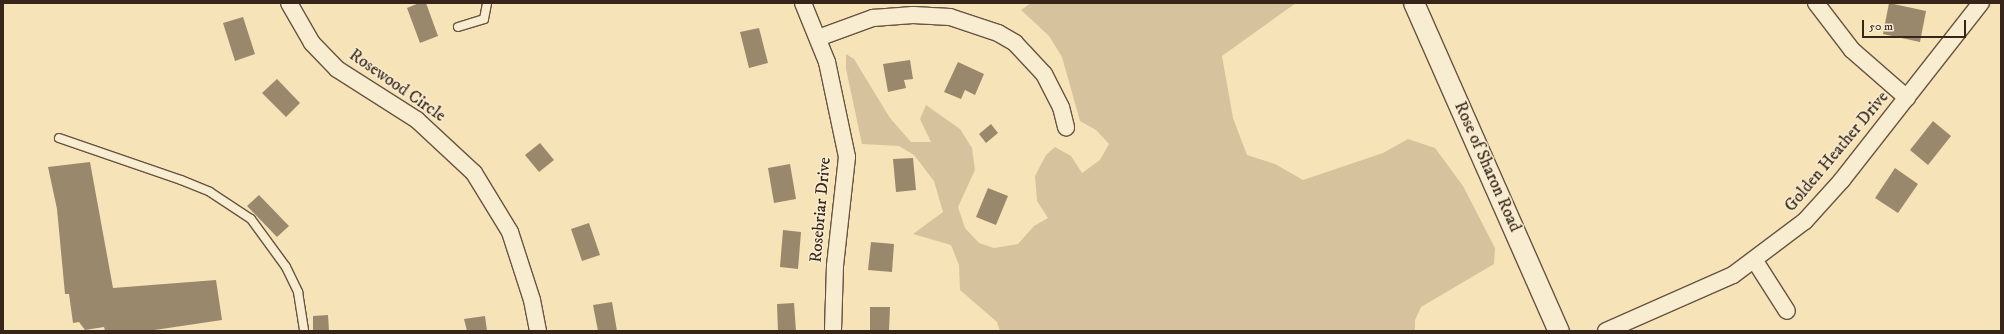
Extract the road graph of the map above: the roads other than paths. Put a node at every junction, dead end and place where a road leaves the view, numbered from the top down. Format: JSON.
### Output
{"nodes":[{"id":1,"x":289,"y":3,"type":"edge"},
{"id":2,"x":487,"y":3,"type":"edge"},
{"id":3,"x":803,"y":3,"type":"edge"},
{"id":4,"x":1414,"y":3,"type":"edge"},
{"id":5,"x":1816,"y":3,"type":"edge"},
{"id":6,"x":1981,"y":3,"type":"edge"},
{"id":7,"x":458,"y":27,"type":"dead end"},
{"id":8,"x":818,"y":38,"type":"junction"},
{"id":9,"x":1907,"y":98,"type":"junction"},
{"id":10,"x":1066,"y":126,"type":"dead end"},
{"id":11,"x":59,"y":138,"type":"dead end"},
{"id":12,"x":1755,"y":261,"type":"junction"},
{"id":13,"x":1787,"y":311,"type":"dead end"},
{"id":14,"x":304,"y":331,"type":"edge"},
{"id":15,"x":538,"y":331,"type":"edge"},
{"id":16,"x":833,"y":331,"type":"edge"},
{"id":17,"x":1559,"y":331,"type":"edge"},
{"id":18,"x":1606,"y":331,"type":"edge"}],
"edges":[{"from":1,"to":15,"type":"street","name":"Rosewood Circle"},
{"from":2,"to":7,"type":"lane"},
{"from":3,"to":8,"type":"street","name":"Rosebriar Drive"},
{"from":4,"to":17,"type":"street","name":"Rose of Sharon Road"},
{"from":5,"to":9,"type":"street"},
{"from":6,"to":9,"type":"street","name":"Golden Heather Drive"},
{"from":8,"to":10,"type":"street"},
{"from":8,"to":16,"type":"street","name":"Rosebriar Drive"},
{"from":9,"to":12,"type":"street","name":"Golden Heather Drive"},
{"from":11,"to":14,"type":"lane"},
{"from":12,"to":13,"type":"street"},
{"from":12,"to":18,"type":"street","name":"Golden Heather Drive"}]}
